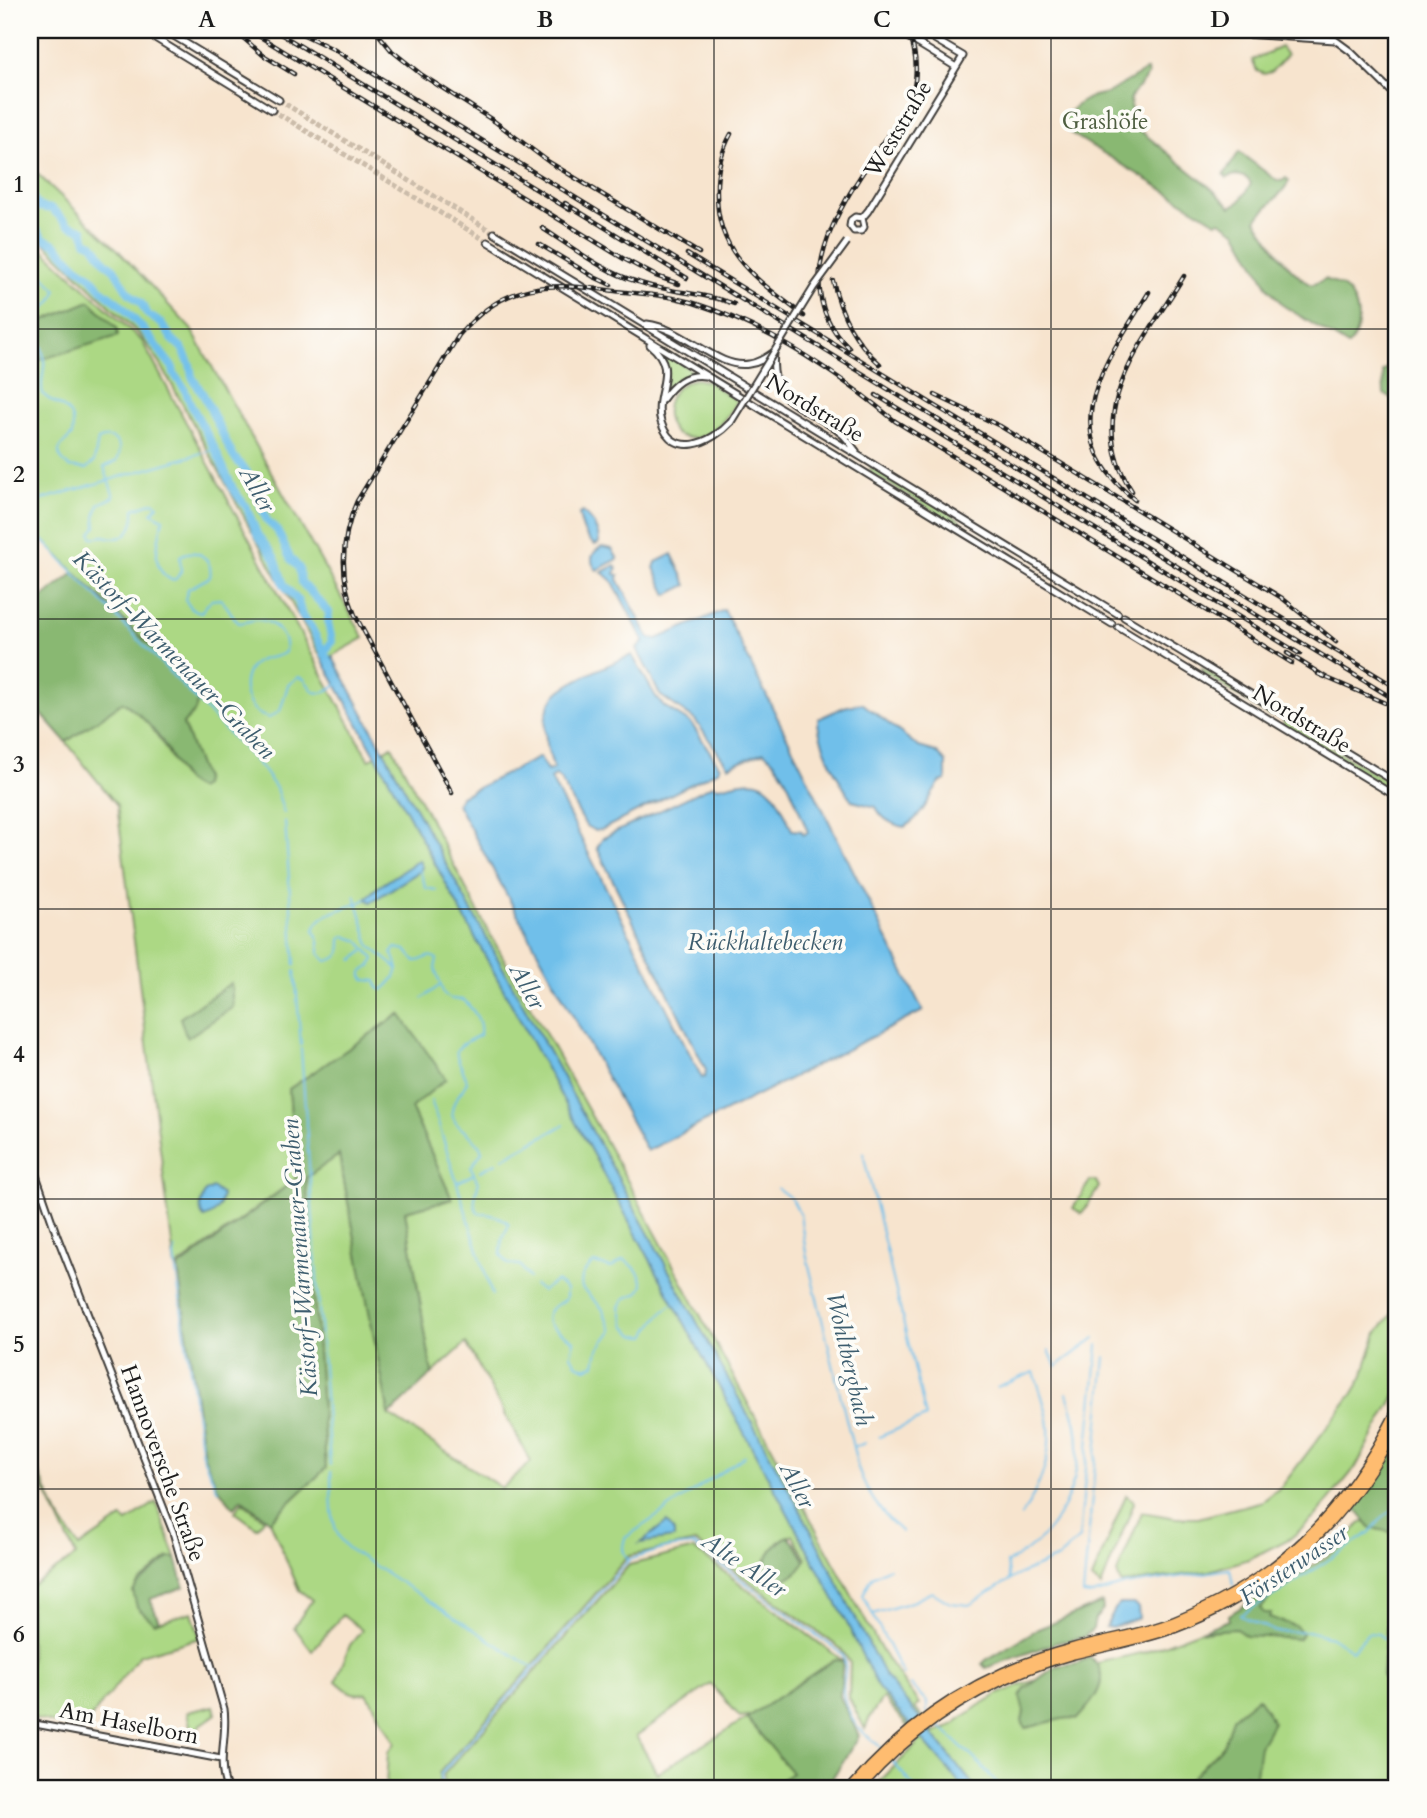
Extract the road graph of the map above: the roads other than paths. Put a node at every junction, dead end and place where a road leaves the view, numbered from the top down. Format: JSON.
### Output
{"nodes":[{"id":1,"x":142,"y":30,"type":"edge"},
{"id":2,"x":164,"y":30,"type":"edge"},
{"id":3,"x":896,"y":30,"type":"edge"},
{"id":4,"x":919,"y":30,"type":"edge"},
{"id":5,"x":1233,"y":30,"type":"edge"},
{"id":6,"x":182,"y":41,"type":"junction"},
{"id":7,"x":195,"y":49,"type":"junction"},
{"id":8,"x":176,"y":51,"type":"junction"},
{"id":9,"x":189,"y":59,"type":"junction"},
{"id":10,"x":956,"y":67,"type":"junction"},
{"id":11,"x":1397,"y":97,"type":"edge"},
{"id":12,"x":279,"y":100,"type":"tunnel mouth"},
{"id":13,"x":272,"y":110,"type":"tunnel mouth"},
{"id":14,"x":862,"y":218,"type":"junction"},
{"id":15,"x":854,"y":231,"type":"junction"},
{"id":16,"x":644,"y":324,"type":"junction"},
{"id":17,"x":629,"y":328,"type":"junction"},
{"id":18,"x":774,"y":352,"type":"junction"},
{"id":19,"x":711,"y":378,"type":"junction"},
{"id":20,"x":660,"y":403,"type":"junction"},
{"id":21,"x":860,"y":456,"type":"junction"},
{"id":22,"x":1119,"y":614,"type":"junction"},
{"id":23,"x":1113,"y":624,"type":"junction"},
{"id":24,"x":1397,"y":783,"type":"edge"},
{"id":25,"x":1397,"y":797,"type":"edge"},
{"id":26,"x":30,"y":1158,"type":"edge"},
{"id":27,"x":37,"y":1176,"type":"junction"},
{"id":28,"x":30,"y":1182,"type":"edge"},
{"id":29,"x":1397,"y":1410,"type":"edge"},
{"id":30,"x":1397,"y":1426,"type":"edge"},
{"id":31,"x":939,"y":1712,"type":"junction"},
{"id":32,"x":30,"y":1723,"type":"edge"},
{"id":33,"x":221,"y":1759,"type":"junction"},
{"id":34,"x":227,"y":1788,"type":"edge"},
{"id":35,"x":852,"y":1788,"type":"edge"},
{"id":36,"x":860,"y":1788,"type":"edge"}],
"edges":[{"from":1,"to":8,"type":"street"},
{"from":2,"to":6,"type":"street"},
{"from":3,"to":10,"type":"street"},
{"from":4,"to":10,"type":"street","name":"Weststraße"},
{"from":5,"to":11,"type":"street"},
{"from":6,"to":7,"type":"street"},
{"from":6,"to":8,"type":"street"},
{"from":7,"to":9,"type":"street"},
{"from":7,"to":12,"type":"street"},
{"from":8,"to":9,"type":"street"},
{"from":9,"to":13,"type":"street"},
{"from":10,"to":14,"type":"street","name":"Weststraße"},
{"from":14,"to":15,"type":"street","name":"Weststraße"},
{"from":14,"to":15,"type":"street","name":"Weststraße"},
{"from":15,"to":18,"type":"street","bridge":true},
{"from":16,"to":17,"type":"street","name":"Nordstraße"},
{"from":16,"to":18,"type":"street"},
{"from":16,"to":21,"type":"street","name":"Nordstraße"},
{"from":17,"to":19,"type":"street","name":"Nordstraße"},
{"from":17,"to":20,"type":"street"},
{"from":18,"to":20,"type":"street","bridge":true},
{"from":18,"to":21,"type":"street"},
{"from":19,"to":20,"type":"street"},
{"from":19,"to":23,"type":"street","name":"Nordstraße"},
{"from":21,"to":22,"type":"street","name":"Nordstraße"},
{"from":22,"to":23,"type":"street"},
{"from":22,"to":24,"type":"street","name":"Nordstraße"},
{"from":23,"to":25,"type":"street","name":"Nordstraße"},
{"from":26,"to":27,"type":"street","name":"Hannoversche Straße"},
{"from":27,"to":28,"type":"street"},
{"from":27,"to":33,"type":"street","name":"Hannoversche Straße"},
{"from":29,"to":31,"type":"highway"},
{"from":30,"to":31,"type":"highway"},
{"from":31,"to":35,"type":"highway"},
{"from":31,"to":36,"type":"highway"},
{"from":32,"to":33,"type":"street","name":"Am Haselborn"},
{"from":33,"to":34,"type":"street","name":"Hannoversche Straße"}]}
